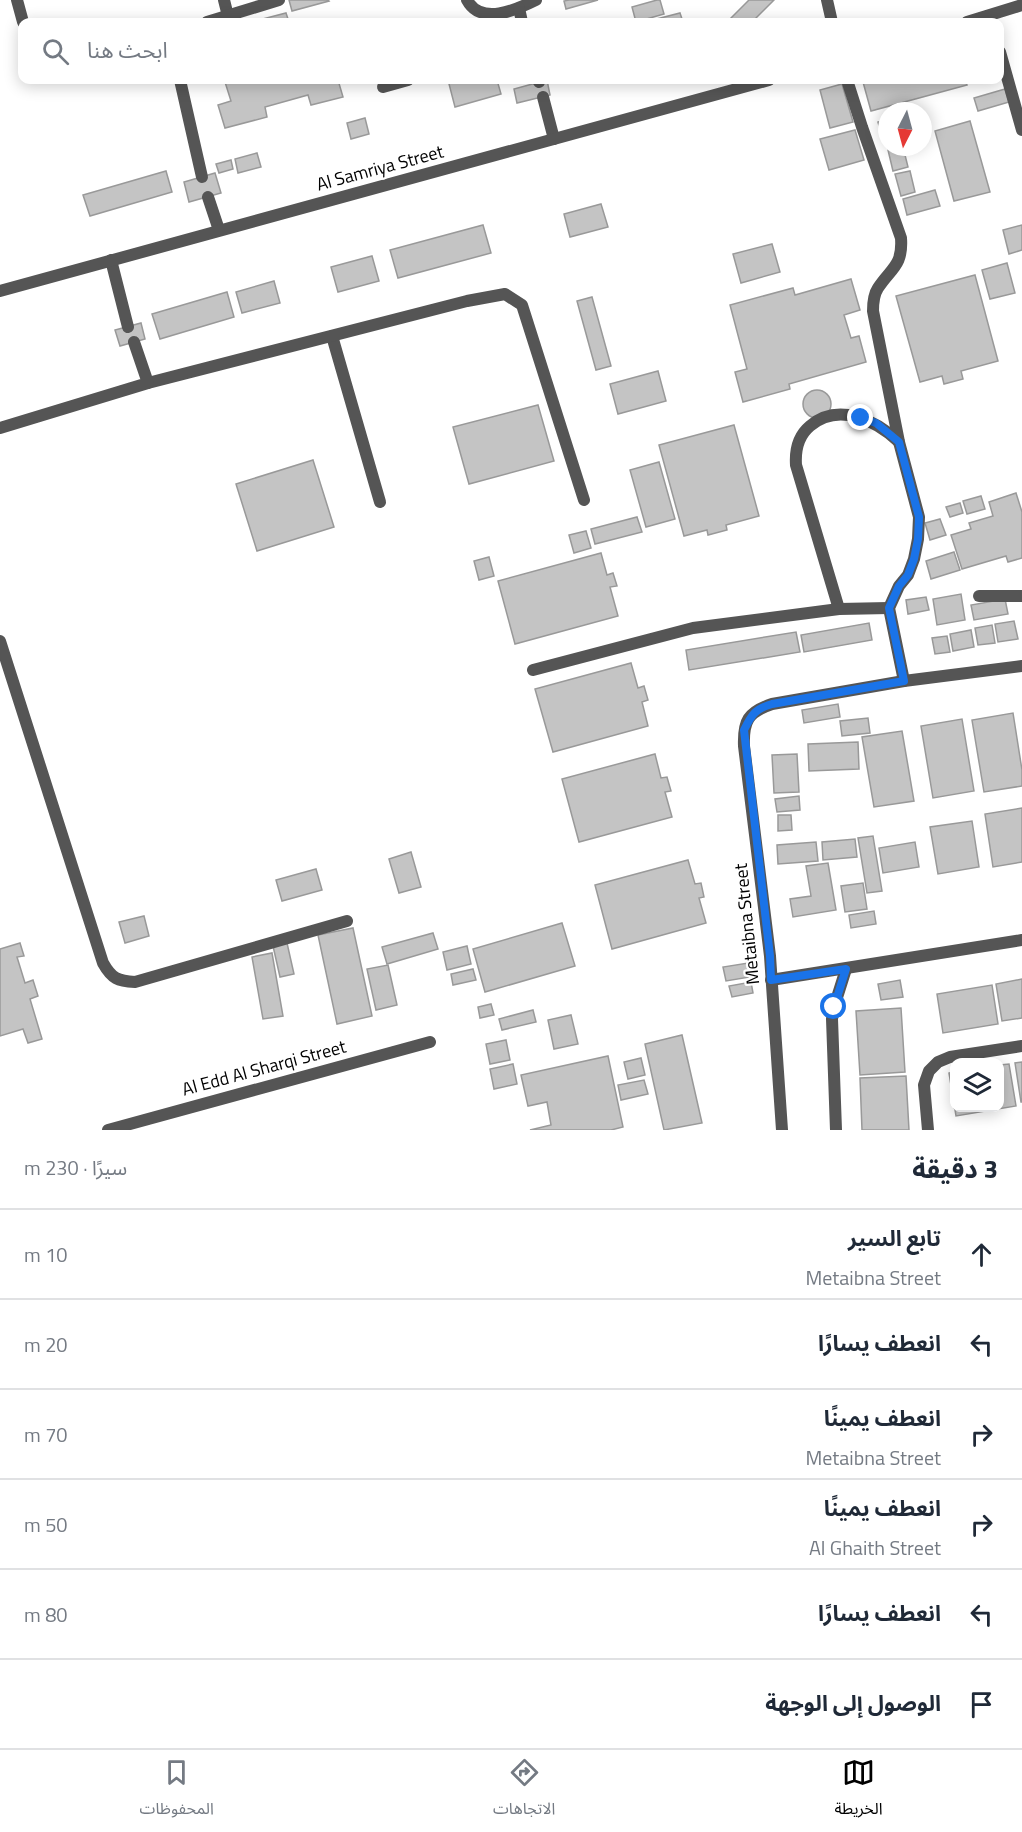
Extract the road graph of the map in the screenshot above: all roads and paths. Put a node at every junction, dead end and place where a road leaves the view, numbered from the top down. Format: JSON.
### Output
{"nodes":[{"id":1,"x":17,"y":0,"type":"edge"},
{"id":2,"x":224,"y":0,"type":"edge"},
{"id":3,"x":279,"y":0,"type":"edge"},
{"id":4,"x":467,"y":0,"type":"edge"},
{"id":5,"x":536,"y":0,"type":"edge"},
{"id":6,"x":827,"y":0,"type":"edge"},
{"id":7,"x":1022,"y":5,"type":"edge"},
{"id":8,"x":519,"y":8,"type":"junction"},
{"id":9,"x":228,"y":16,"type":"junction"},
{"id":10,"x":23,"y":18,"type":"edge"},
{"id":11,"x":221,"y":18,"type":"edge"},
{"id":12,"x":521,"y":18,"type":"edge"},
{"id":13,"x":831,"y":18,"type":"edge"},
{"id":14,"x":992,"y":18,"type":"edge"},
{"id":15,"x":1004,"y":69,"type":"edge"},
{"id":16,"x":181,"y":84,"type":"edge"},
{"id":17,"x":394,"y":84,"type":"edge"},
{"id":18,"x":754,"y":84,"type":"edge"},
{"id":19,"x":848,"y":84,"type":"edge"},
{"id":20,"x":383,"y":87,"type":"dead end"},
{"id":21,"x":543,"y":97,"type":"dead end"},
{"id":22,"x":1022,"y":130,"type":"edge"},
{"id":23,"x":554,"y":139,"type":"junction"},
{"id":24,"x":202,"y":177,"type":"dead end"},
{"id":25,"x":208,"y":196,"type":"dead end"},
{"id":26,"x":219,"y":230,"type":"junction"},
{"id":27,"x":111,"y":260,"type":"junction"},
{"id":28,"x":0,"y":291,"type":"edge"},
{"id":29,"x":128,"y":327,"type":"dead end"},
{"id":30,"x":332,"y":336,"type":"junction"},
{"id":31,"x":134,"y":342,"type":"dead end"},
{"id":32,"x":148,"y":382,"type":"junction"},
{"id":33,"x":0,"y":428,"type":"edge"},
{"id":34,"x":899,"y":442,"type":"junction"},
{"id":35,"x":584,"y":501,"type":"dead end"},
{"id":36,"x":380,"y":502,"type":"dead end"},
{"id":37,"x":979,"y":596,"type":"dead end"},
{"id":38,"x":1022,"y":596,"type":"edge"},
{"id":39,"x":889,"y":608,"type":"junction"},
{"id":40,"x":839,"y":609,"type":"junction"},
{"id":41,"x":0,"y":641,"type":"edge"},
{"id":42,"x":1022,"y":666,"type":"edge"},
{"id":43,"x":533,"y":670,"type":"dead end"},
{"id":44,"x":904,"y":681,"type":"junction"},
{"id":45,"x":347,"y":921,"type":"dead end"},
{"id":46,"x":1022,"y":940,"type":"edge"},
{"id":47,"x":846,"y":969,"type":"junction"},
{"id":48,"x":771,"y":980,"type":"junction"},
{"id":49,"x":430,"y":1041,"type":"dead end"},
{"id":50,"x":1022,"y":1046,"type":"edge"},
{"id":51,"x":108,"y":1130,"type":"edge"},
{"id":52,"x":782,"y":1130,"type":"edge"},
{"id":53,"x":836,"y":1130,"type":"edge"},
{"id":54,"x":928,"y":1130,"type":"edge"}],
"edges":[{"from":1,"to":10,"type":"street"},
{"from":2,"to":9,"type":"street"},
{"from":3,"to":9,"type":"street"},
{"from":4,"to":8,"type":"street"},
{"from":5,"to":8,"type":"street"},
{"from":6,"to":13,"type":"street"},
{"from":7,"to":14,"type":"street"},
{"from":8,"to":12,"type":"street"},
{"from":9,"to":11,"type":"street"},
{"from":15,"to":22,"type":"street"},
{"from":16,"to":24,"type":"street"},
{"from":17,"to":20,"type":"street"},
{"from":18,"to":23,"type":"street","name":"Al Samriya Street"},
{"from":19,"to":34,"type":"street"},
{"from":21,"to":23,"type":"street"},
{"from":23,"to":26,"type":"street","name":"Al Samriya Street"},
{"from":25,"to":26,"type":"street"},
{"from":26,"to":27,"type":"street","name":"Al Samriya Street"},
{"from":27,"to":28,"type":"street","name":"Al Samriya Street"},
{"from":27,"to":29,"type":"street"},
{"from":30,"to":32,"type":"street"},
{"from":30,"to":35,"type":"street"},
{"from":30,"to":36,"type":"street"},
{"from":31,"to":32,"type":"street"},
{"from":32,"to":33,"type":"street"},
{"from":34,"to":39,"type":"street"},
{"from":34,"to":40,"type":"street"},
{"from":37,"to":38,"type":"street"},
{"from":39,"to":40,"type":"street"},
{"from":39,"to":44,"type":"street"},
{"from":40,"to":43,"type":"street"},
{"from":41,"to":45,"type":"street"},
{"from":42,"to":44,"type":"street"},
{"from":44,"to":48,"type":"street","name":"Metaibna Street"},
{"from":46,"to":47,"type":"street"},
{"from":47,"to":48,"type":"street"},
{"from":47,"to":53,"type":"street"},
{"from":48,"to":52,"type":"street","name":"Metaibna Street"},
{"from":49,"to":51,"type":"street","name":"Al Edd Al Sharqi Street"},
{"from":50,"to":54,"type":"street"}]}
